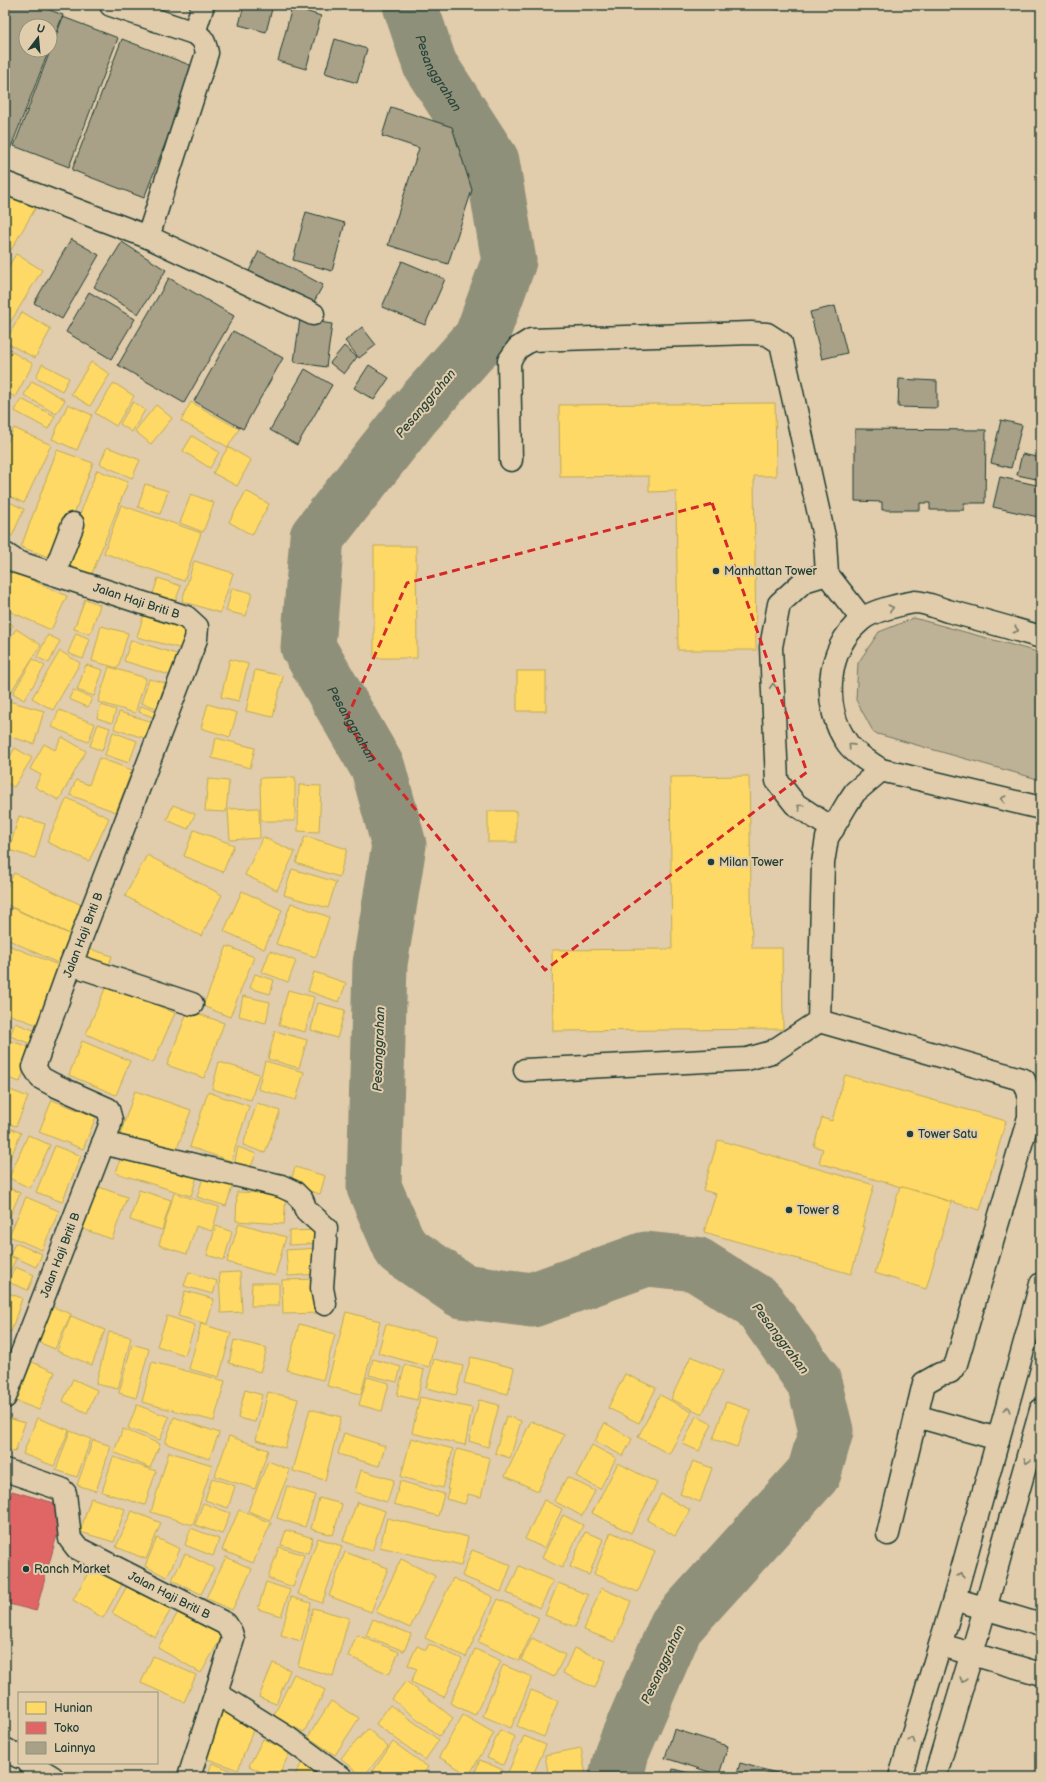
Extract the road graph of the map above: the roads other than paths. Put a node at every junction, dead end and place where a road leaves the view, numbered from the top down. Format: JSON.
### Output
{"nodes":[{"id":1,"x":111,"y":5,"type":"edge"},
{"id":2,"x":203,"y":5,"type":"edge"},
{"id":3,"x":194,"y":33,"type":"junction"},
{"id":4,"x":5,"y":183,"type":"edge"},
{"id":5,"x":148,"y":237,"type":"junction"},
{"id":6,"x":313,"y":314,"type":"dead end"},
{"id":7,"x":511,"y":460,"type":"dead end"},
{"id":8,"x":73,"y":524,"type":"dead end"},
{"id":9,"x":5,"y":554,"type":"edge"},
{"id":10,"x":54,"y":574,"type":"junction"},
{"id":11,"x":827,"y":574,"type":"junction"},
{"id":12,"x":862,"y":619,"type":"junction"},
{"id":13,"x":1041,"y":637,"type":"edge"},
{"id":14,"x":881,"y":770,"type":"junction"},
{"id":15,"x":1041,"y":808,"type":"edge"},
{"id":16,"x":833,"y":829,"type":"junction"},
{"id":17,"x":71,"y":964,"type":"junction"},
{"id":18,"x":192,"y":1004,"type":"dead end"},
{"id":19,"x":819,"y":1021,"type":"junction"},
{"id":20,"x":525,"y":1070,"type":"dead end"},
{"id":21,"x":104,"y":1143,"type":"junction"},
{"id":22,"x":1041,"y":1284,"type":"edge"},
{"id":23,"x":325,"y":1304,"type":"dead end"},
{"id":24,"x":5,"y":1397,"type":"edge"},
{"id":25,"x":1041,"y":1410,"type":"edge"},
{"id":26,"x":916,"y":1416,"type":"junction"},
{"id":27,"x":998,"y":1439,"type":"junction"},
{"id":28,"x":5,"y":1470,"type":"edge"},
{"id":29,"x":888,"y":1534,"type":"dead end"},
{"id":30,"x":954,"y":1599,"type":"junction"},
{"id":31,"x":985,"y":1609,"type":"junction"},
{"id":32,"x":1041,"y":1625,"type":"edge"},
{"id":33,"x":940,"y":1645,"type":"junction"},
{"id":34,"x":971,"y":1654,"type":"junction"},
{"id":35,"x":1041,"y":1674,"type":"edge"},
{"id":36,"x":216,"y":1693,"type":"junction"},
{"id":37,"x":5,"y":1749,"type":"edge"},
{"id":38,"x":18,"y":1756,"type":"edge"},
{"id":39,"x":31,"y":1764,"type":"edge"},
{"id":40,"x":52,"y":1777,"type":"edge"},
{"id":41,"x":189,"y":1777,"type":"edge"},
{"id":42,"x":341,"y":1777,"type":"edge"},
{"id":43,"x":900,"y":1777,"type":"edge"},
{"id":44,"x":935,"y":1777,"type":"edge"}],
"edges":[{"from":1,"to":3,"type":"street"},
{"from":2,"to":3,"type":"street"},
{"from":3,"to":5,"type":"street"},
{"from":4,"to":5,"type":"street"},
{"from":5,"to":6,"type":"street"},
{"from":7,"to":11,"type":"street"},
{"from":8,"to":10,"type":"street"},
{"from":9,"to":10,"type":"street","name":"Jalan Haji Briti B"},
{"from":10,"to":17,"type":"street","name":"Jalan Haji Briti B"},
{"from":11,"to":12,"type":"street"},
{"from":16,"to":11,"type":"street","one_way":true},
{"from":12,"to":13,"type":"street","one_way":true},
{"from":14,"to":12,"type":"street","one_way":true},
{"from":15,"to":14,"type":"street","one_way":true},
{"from":14,"to":16,"type":"street"},
{"from":16,"to":19,"type":"street"},
{"from":17,"to":18,"type":"street"},
{"from":17,"to":21,"type":"street","name":"Jalan Haji Briti B"},
{"from":19,"to":20,"type":"street"},
{"from":19,"to":26,"type":"street"},
{"from":21,"to":23,"type":"street"},
{"from":21,"to":24,"type":"street","name":"Jalan Haji Briti B"},
{"from":27,"to":22,"type":"street","one_way":true},
{"from":25,"to":31,"type":"street","one_way":true},
{"from":26,"to":27,"type":"street"},
{"from":26,"to":29,"type":"street"},
{"from":30,"to":27,"type":"street","one_way":true},
{"from":28,"to":36,"type":"street","name":"Jalan Haji Briti B"},
{"from":30,"to":31,"type":"street"},
{"from":30,"to":33,"type":"street"},
{"from":31,"to":32,"type":"street"},
{"from":31,"to":34,"type":"street"},
{"from":33,"to":34,"type":"street"},
{"from":43,"to":33,"type":"street","one_way":true},
{"from":34,"to":35,"type":"street"},
{"from":34,"to":44,"type":"street","one_way":true},
{"from":36,"to":41,"type":"street","name":"Jalan Haji Briti B"},
{"from":36,"to":42,"type":"street"},
{"from":37,"to":38,"type":"street"},
{"from":39,"to":40,"type":"street"}]}
